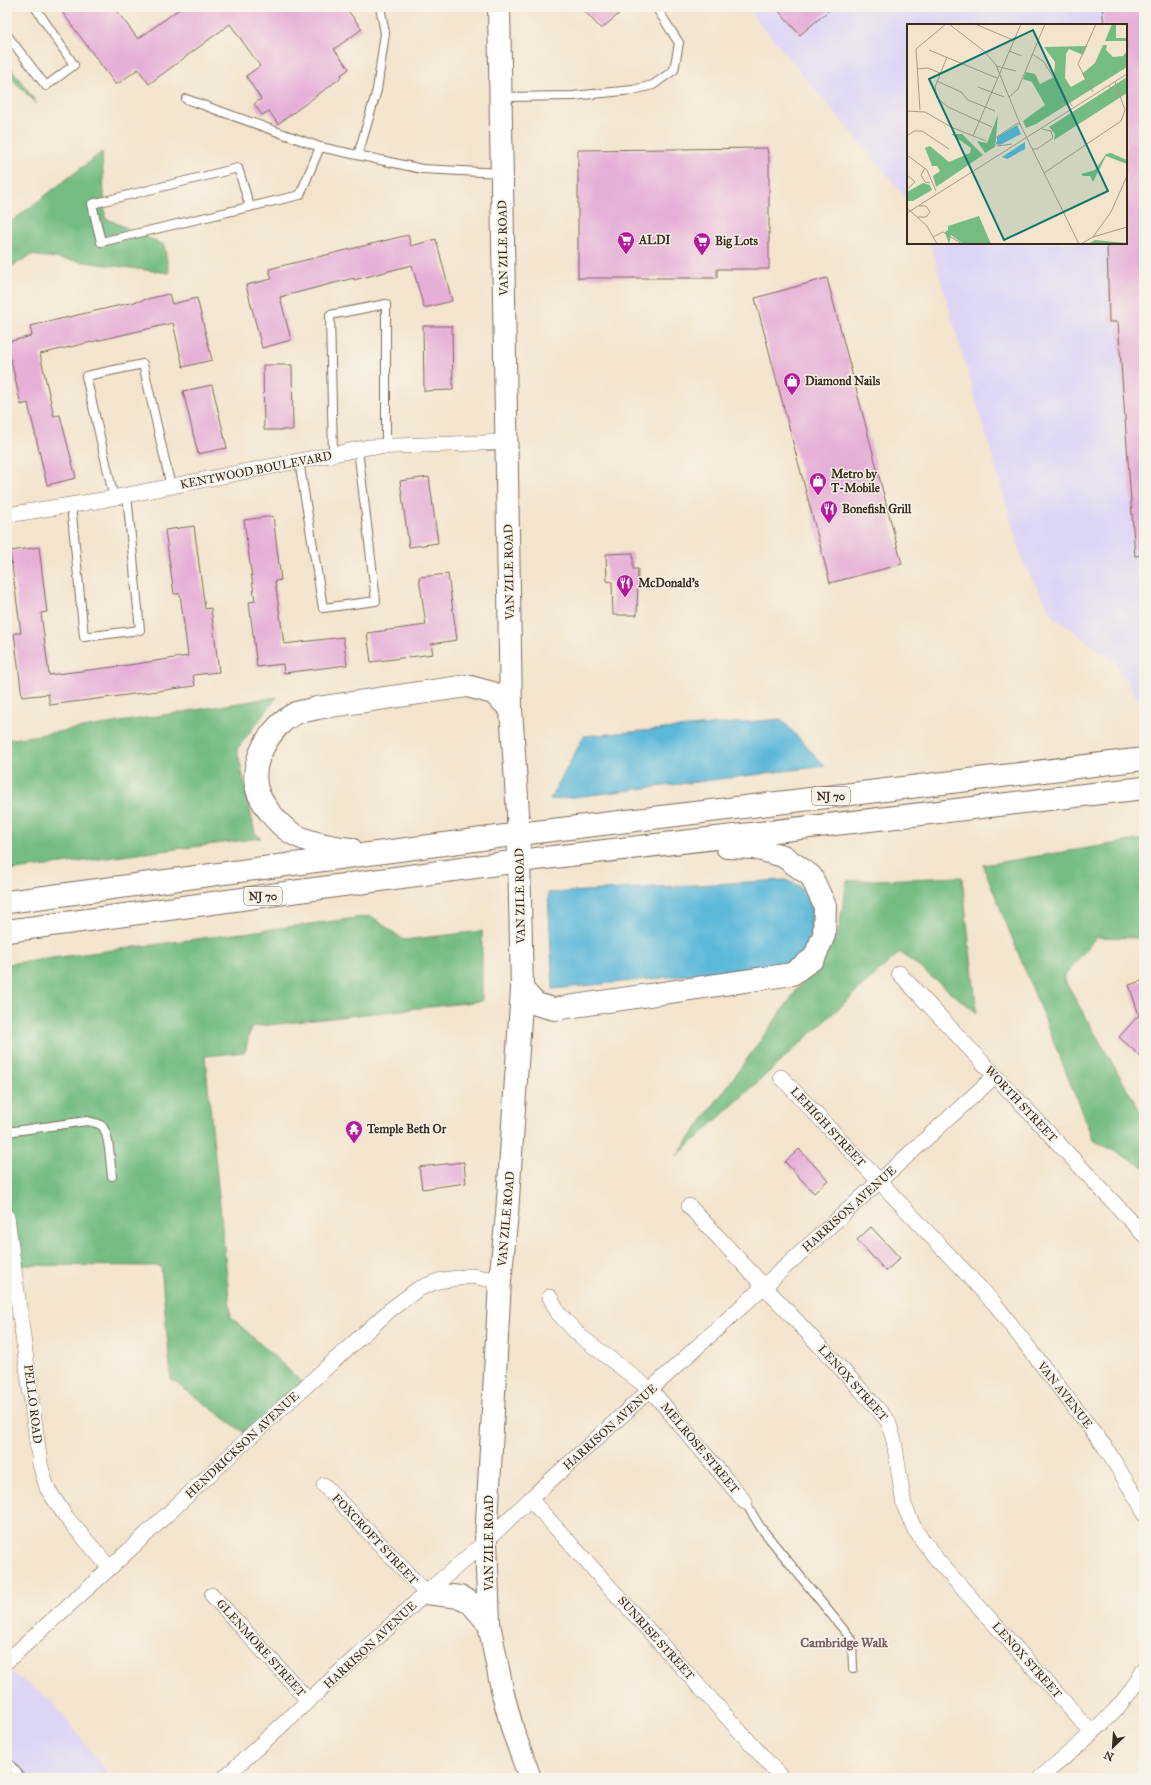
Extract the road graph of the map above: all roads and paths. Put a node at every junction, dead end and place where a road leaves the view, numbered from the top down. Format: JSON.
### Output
{"nodes":[{"id":1,"x":35,"y":7,"type":"edge"},
{"id":2,"x":380,"y":7,"type":"edge"},
{"id":3,"x":499,"y":7,"type":"edge"},
{"id":4,"x":656,"y":7,"type":"edge"},
{"id":5,"x":7,"y":35,"type":"edge"},
{"id":6,"x":501,"y":96,"type":"junction"},
{"id":7,"x":186,"y":99,"type":"dead end"},
{"id":8,"x":320,"y":147,"type":"junction"},
{"id":9,"x":358,"y":155,"type":"junction"},
{"id":10,"x":502,"y":173,"type":"junction"},
{"id":11,"x":250,"y":207,"type":"junction"},
{"id":12,"x":508,"y":442,"type":"junction"},
{"id":13,"x":386,"y":446,"type":"junction"},
{"id":14,"x":358,"y":449,"type":"junction"},
{"id":15,"x":333,"y":454,"type":"junction"},
{"id":16,"x":299,"y":461,"type":"junction"},
{"id":17,"x":171,"y":486,"type":"junction"},
{"id":18,"x":121,"y":497,"type":"junction"},
{"id":19,"x":71,"y":505,"type":"junction"},
{"id":20,"x":7,"y":515,"type":"edge"},
{"id":21,"x":511,"y":709,"type":"junction"},
{"id":22,"x":1144,"y":759,"type":"edge"},
{"id":23,"x":1144,"y":788,"type":"edge"},
{"id":24,"x":519,"y":834,"type":"junction"},
{"id":25,"x":678,"y":843,"type":"junction"},
{"id":26,"x":380,"y":852,"type":"junction"},
{"id":27,"x":519,"y":862,"type":"junction"},
{"id":28,"x":7,"y":902,"type":"edge"},
{"id":29,"x":7,"y":931,"type":"edge"},
{"id":30,"x":899,"y":973,"type":"dead end"},
{"id":31,"x":522,"y":989,"type":"junction"},
{"id":32,"x":995,"y":1076,"type":"junction"},
{"id":33,"x":781,"y":1077,"type":"dead end"},
{"id":34,"x":7,"y":1132,"type":"edge"},
{"id":35,"x":112,"y":1176,"type":"dead end"},
{"id":36,"x":879,"y":1182,"type":"junction"},
{"id":37,"x":689,"y":1206,"type":"dead end"},
{"id":38,"x":7,"y":1217,"type":"edge"},
{"id":39,"x":1144,"y":1235,"type":"edge"},
{"id":40,"x":500,"y":1281,"type":"junction"},
{"id":41,"x":975,"y":1282,"type":"joint"},
{"id":42,"x":764,"y":1287,"type":"junction"},
{"id":43,"x":550,"y":1297,"type":"dead end"},
{"id":44,"x":651,"y":1390,"type":"junction"},
{"id":45,"x":324,"y":1485,"type":"dead end"},
{"id":46,"x":530,"y":1499,"type":"junction"},
{"id":47,"x":745,"y":1502,"type":"joint"},
{"id":48,"x":1144,"y":1514,"type":"edge"},
{"id":49,"x":486,"y":1541,"type":"junction"},
{"id":50,"x":110,"y":1568,"type":"junction"},
{"id":51,"x":426,"y":1593,"type":"junction"},
{"id":52,"x":212,"y":1595,"type":"dead end"},
{"id":53,"x":490,"y":1624,"type":"junction"},
{"id":54,"x":7,"y":1661,"type":"edge"},
{"id":55,"x":853,"y":1669,"type":"dead end"},
{"id":56,"x":1144,"y":1669,"type":"edge"},
{"id":57,"x":309,"y":1701,"type":"junction"},
{"id":58,"x":1092,"y":1733,"type":"junction"},
{"id":59,"x":7,"y":1761,"type":"edge"},
{"id":60,"x":17,"y":1778,"type":"edge"},
{"id":61,"x":226,"y":1778,"type":"edge"},
{"id":62,"x":530,"y":1778,"type":"edge"},
{"id":63,"x":782,"y":1778,"type":"edge"},
{"id":64,"x":1040,"y":1778,"type":"edge"}],
"edges":[{"from":1,"to":5,"type":"lane"},
{"from":2,"to":9,"type":"lane"},
{"from":3,"to":6,"type":"main road","name":"VAN ZILE ROAD"},
{"from":4,"to":6,"type":"lane"},
{"from":6,"to":10,"type":"main road","name":"VAN ZILE ROAD"},
{"from":7,"to":8,"type":"lane"},
{"from":8,"to":9,"type":"lane"},
{"from":8,"to":11,"type":"lane"},
{"from":9,"to":10,"type":"lane"},
{"from":10,"to":12,"type":"main road","name":"VAN ZILE ROAD"},
{"from":11,"to":11,"type":"lane"},
{"from":12,"to":13,"type":"street","name":"KENTWOOD BOULEVARD"},
{"from":12,"to":21,"type":"main road","name":"VAN ZILE ROAD"},
{"from":13,"to":14,"type":"street","name":"KENTWOOD BOULEVARD"},
{"from":13,"to":15,"type":"lane"},
{"from":14,"to":15,"type":"street","name":"KENTWOOD BOULEVARD"},
{"from":14,"to":16,"type":"lane"},
{"from":15,"to":16,"type":"street","name":"KENTWOOD BOULEVARD"},
{"from":16,"to":17,"type":"street","name":"KENTWOOD BOULEVARD"},
{"from":17,"to":18,"type":"street","name":"KENTWOOD BOULEVARD"},
{"from":17,"to":18,"type":"lane"},
{"from":18,"to":19,"type":"street","name":"KENTWOOD BOULEVARD"},
{"from":18,"to":19,"type":"lane"},
{"from":19,"to":20,"type":"street","name":"KENTWOOD BOULEVARD"},
{"from":21,"to":24,"type":"main road","name":"VAN ZILE ROAD"},
{"from":21,"to":26,"type":"main road"},
{"from":22,"to":24,"type":"main road","number":"NJ 70"},
{"from":23,"to":25,"type":"main road","number":"NJ 70"},
{"from":24,"to":26,"type":"main road","number":"NJ 70"},
{"from":24,"to":27,"type":"main road","name":"VAN ZILE ROAD"},
{"from":25,"to":27,"type":"main road","number":"NJ 70"},
{"from":25,"to":31,"type":"main road"},
{"from":26,"to":28,"type":"main road","number":"NJ 70"},
{"from":27,"to":29,"type":"main road","number":"NJ 70"},
{"from":27,"to":31,"type":"main road","name":"VAN ZILE ROAD"},
{"from":30,"to":32,"type":"street","name":"WORTH STREET"},
{"from":31,"to":40,"type":"main road","name":"VAN ZILE ROAD"},
{"from":32,"to":36,"type":"street","name":"HARRISON AVENUE"},
{"from":32,"to":39,"type":"street","name":"WORTH STREET"},
{"from":33,"to":36,"type":"street","name":"LEHIGH STREET"},
{"from":34,"to":35,"type":"lane"},
{"from":36,"to":41,"type":"street","name":"LEHIGH STREET"},
{"from":36,"to":42,"type":"street","name":"HARRISON AVENUE"},
{"from":37,"to":42,"type":"street","name":"LENOX STREET"},
{"from":38,"to":50,"type":"street","name":"PELLO ROAD"},
{"from":40,"to":49,"type":"main road","name":"VAN ZILE ROAD"},
{"from":40,"to":50,"type":"street","name":"HENDRICKSON AVENUE"},
{"from":41,"to":48,"type":"street","name":"VAN AVENUE"},
{"from":42,"to":44,"type":"street","name":"HARRISON AVENUE"},
{"from":42,"to":58,"type":"street","name":"LENOX STREET"},
{"from":43,"to":44,"type":"street","name":"MELROSE STREET"},
{"from":44,"to":46,"type":"street","name":"HARRISON AVENUE"},
{"from":44,"to":47,"type":"street","name":"MELROSE STREET"},
{"from":45,"to":51,"type":"street","name":"FOXCROFT STREET"},
{"from":46,"to":49,"type":"street","name":"HARRISON AVENUE"},
{"from":46,"to":63,"type":"street","name":"SUNRISE STREET"},
{"from":47,"to":55,"type":"lane"},
{"from":49,"to":51,"type":"street","name":"HARRISON AVENUE"},
{"from":49,"to":53,"type":"main road","name":"VAN ZILE ROAD"},
{"from":50,"to":54,"type":"street","name":"HENDRICKSON AVENUE"},
{"from":51,"to":53,"type":"main road"},
{"from":51,"to":57,"type":"street","name":"HARRISON AVENUE"},
{"from":52,"to":57,"type":"street","name":"GLENMORE STREET"},
{"from":53,"to":62,"type":"main road","name":"VAN ZILE ROAD"},
{"from":56,"to":58,"type":"street"},
{"from":57,"to":61,"type":"street","name":"HARRISON AVENUE"},
{"from":58,"to":64,"type":"street"},
{"from":59,"to":60,"type":"lane"}]}
